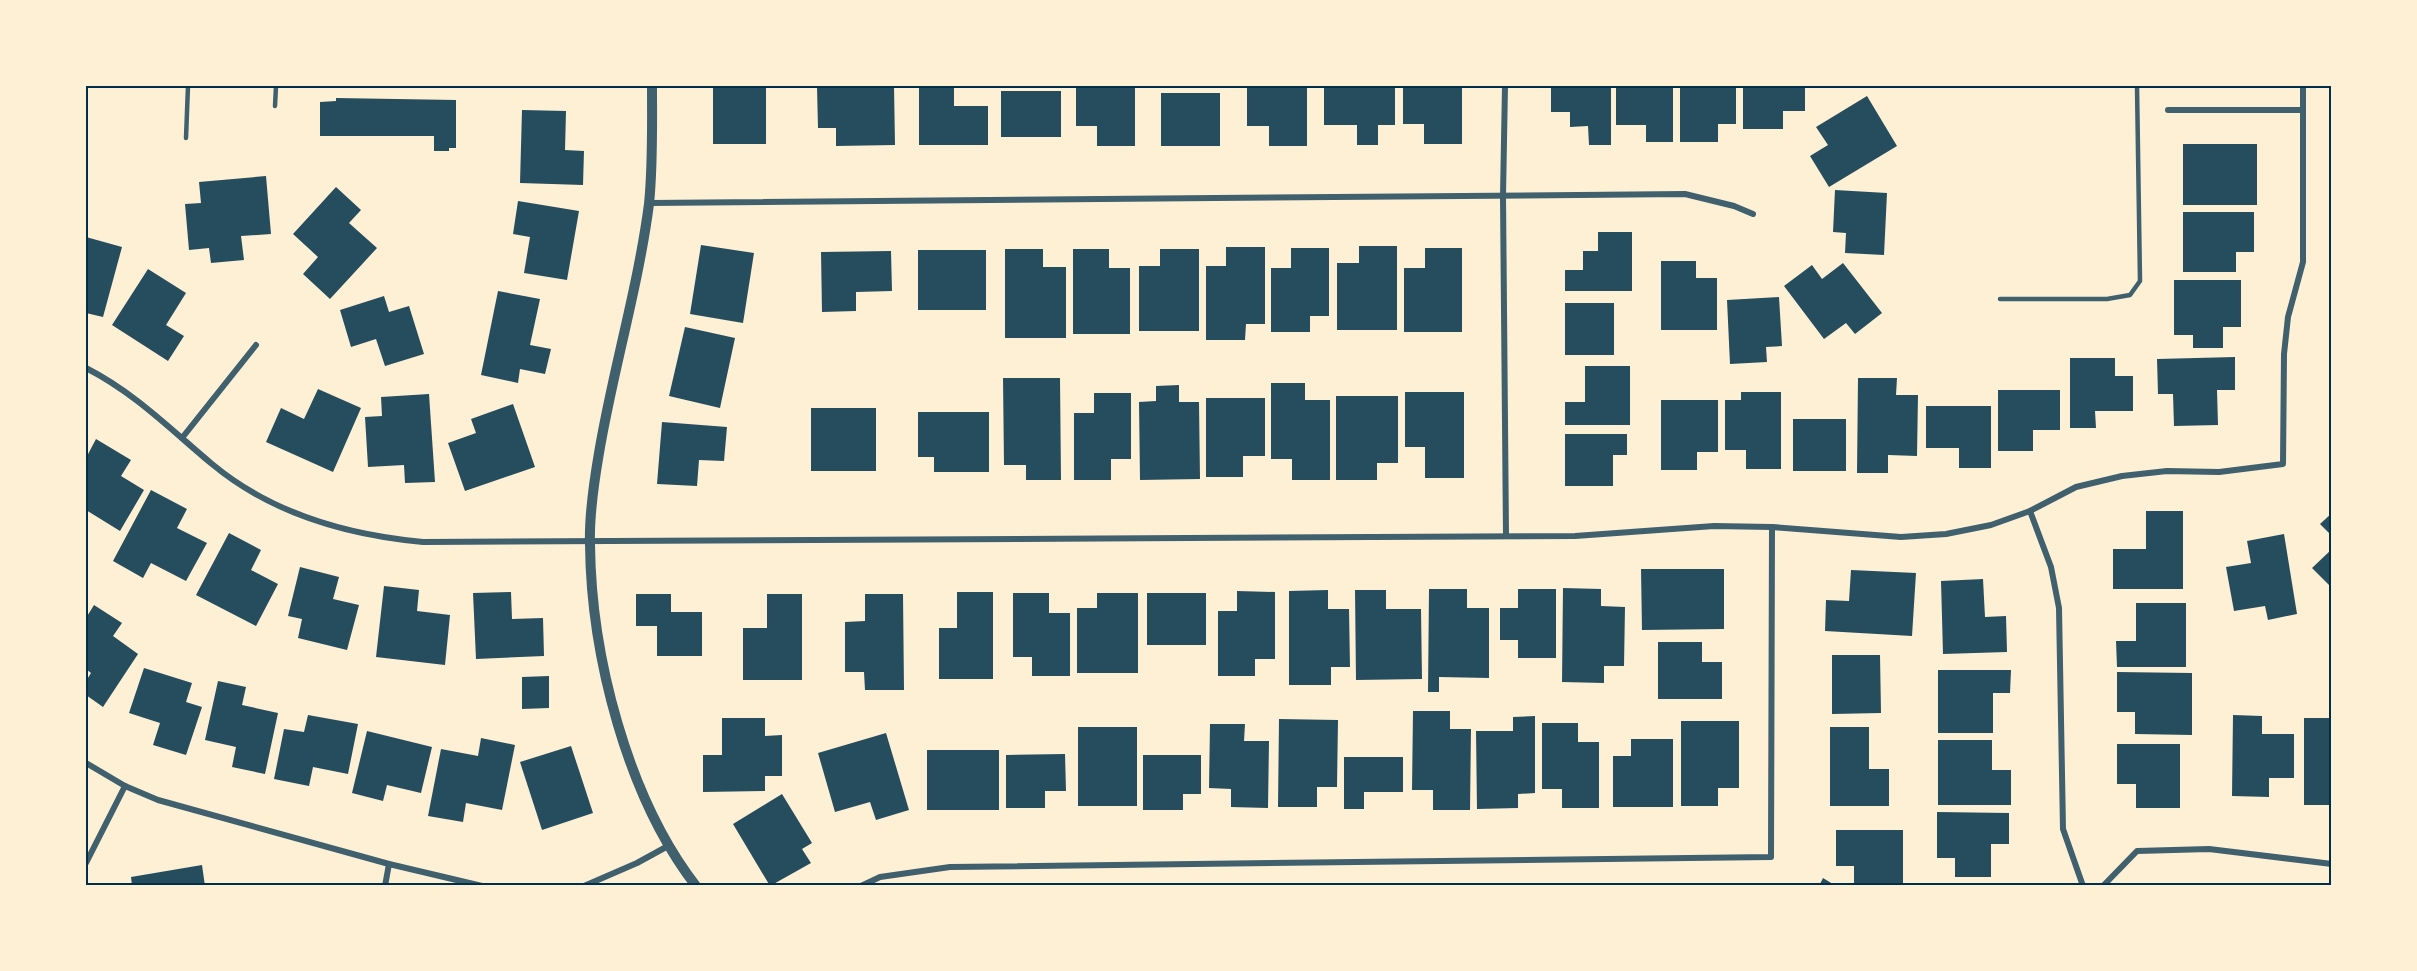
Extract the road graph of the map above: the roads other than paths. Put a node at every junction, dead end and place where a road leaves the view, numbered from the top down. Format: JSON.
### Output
{"nodes":[{"id":1,"x":188,"y":86,"type":"edge"},
{"id":2,"x":276,"y":86,"type":"edge"},
{"id":3,"x":652,"y":86,"type":"edge"},
{"id":4,"x":1505,"y":86,"type":"edge"},
{"id":5,"x":2137,"y":86,"type":"edge"},
{"id":6,"x":2303,"y":86,"type":"edge"},
{"id":7,"x":275,"y":106,"type":"dead end"},
{"id":8,"x":2168,"y":110,"type":"dead end"},
{"id":9,"x":2303,"y":110,"type":"junction"},
{"id":10,"x":186,"y":138,"type":"dead end"},
{"id":11,"x":1503,"y":196,"type":"junction"},
{"id":12,"x":649,"y":203,"type":"junction"},
{"id":13,"x":1753,"y":214,"type":"dead end"},
{"id":14,"x":2000,"y":299,"type":"dead end"},
{"id":15,"x":256,"y":345,"type":"dead end"},
{"id":16,"x":86,"y":368,"type":"edge"},
{"id":17,"x":182,"y":438,"type":"junction"},
{"id":18,"x":2030,"y":511,"type":"junction"},
{"id":19,"x":1772,"y":527,"type":"junction"},
{"id":20,"x":1506,"y":536,"type":"junction"},
{"id":21,"x":590,"y":542,"type":"junction"},
{"id":22,"x":86,"y":763,"type":"edge"},
{"id":23,"x":125,"y":786,"type":"junction"},
{"id":24,"x":668,"y":846,"type":"junction"},
{"id":25,"x":86,"y":863,"type":"edge"},
{"id":26,"x":389,"y":864,"type":"junction"},
{"id":27,"x":2331,"y":864,"type":"edge"},
{"id":28,"x":385,"y":885,"type":"edge"},
{"id":29,"x":482,"y":885,"type":"edge"},
{"id":30,"x":584,"y":885,"type":"edge"},
{"id":31,"x":696,"y":885,"type":"edge"},
{"id":32,"x":861,"y":885,"type":"edge"},
{"id":33,"x":2083,"y":885,"type":"edge"},
{"id":34,"x":2103,"y":885,"type":"edge"}],
"edges":[{"from":1,"to":10,"type":"lane"},
{"from":2,"to":7,"type":"lane"},
{"from":3,"to":12,"type":"street"},
{"from":4,"to":11,"type":"street"},
{"from":5,"to":14,"type":"lane"},
{"from":6,"to":9,"type":"street"},
{"from":8,"to":9,"type":"street"},
{"from":9,"to":18,"type":"street"},
{"from":11,"to":12,"type":"street"},
{"from":11,"to":13,"type":"street"},
{"from":11,"to":20,"type":"street"},
{"from":12,"to":21,"type":"street"},
{"from":15,"to":17,"type":"street"},
{"from":16,"to":17,"type":"street"},
{"from":17,"to":21,"type":"street"},
{"from":18,"to":19,"type":"street"},
{"from":18,"to":33,"type":"street"},
{"from":19,"to":20,"type":"street"},
{"from":19,"to":32,"type":"street"},
{"from":20,"to":21,"type":"street"},
{"from":21,"to":24,"type":"street"},
{"from":22,"to":23,"type":"street"},
{"from":23,"to":25,"type":"street"},
{"from":23,"to":26,"type":"street"},
{"from":24,"to":30,"type":"street"},
{"from":24,"to":31,"type":"street"},
{"from":26,"to":28,"type":"street"},
{"from":26,"to":29,"type":"street"},
{"from":27,"to":34,"type":"street"}]}
